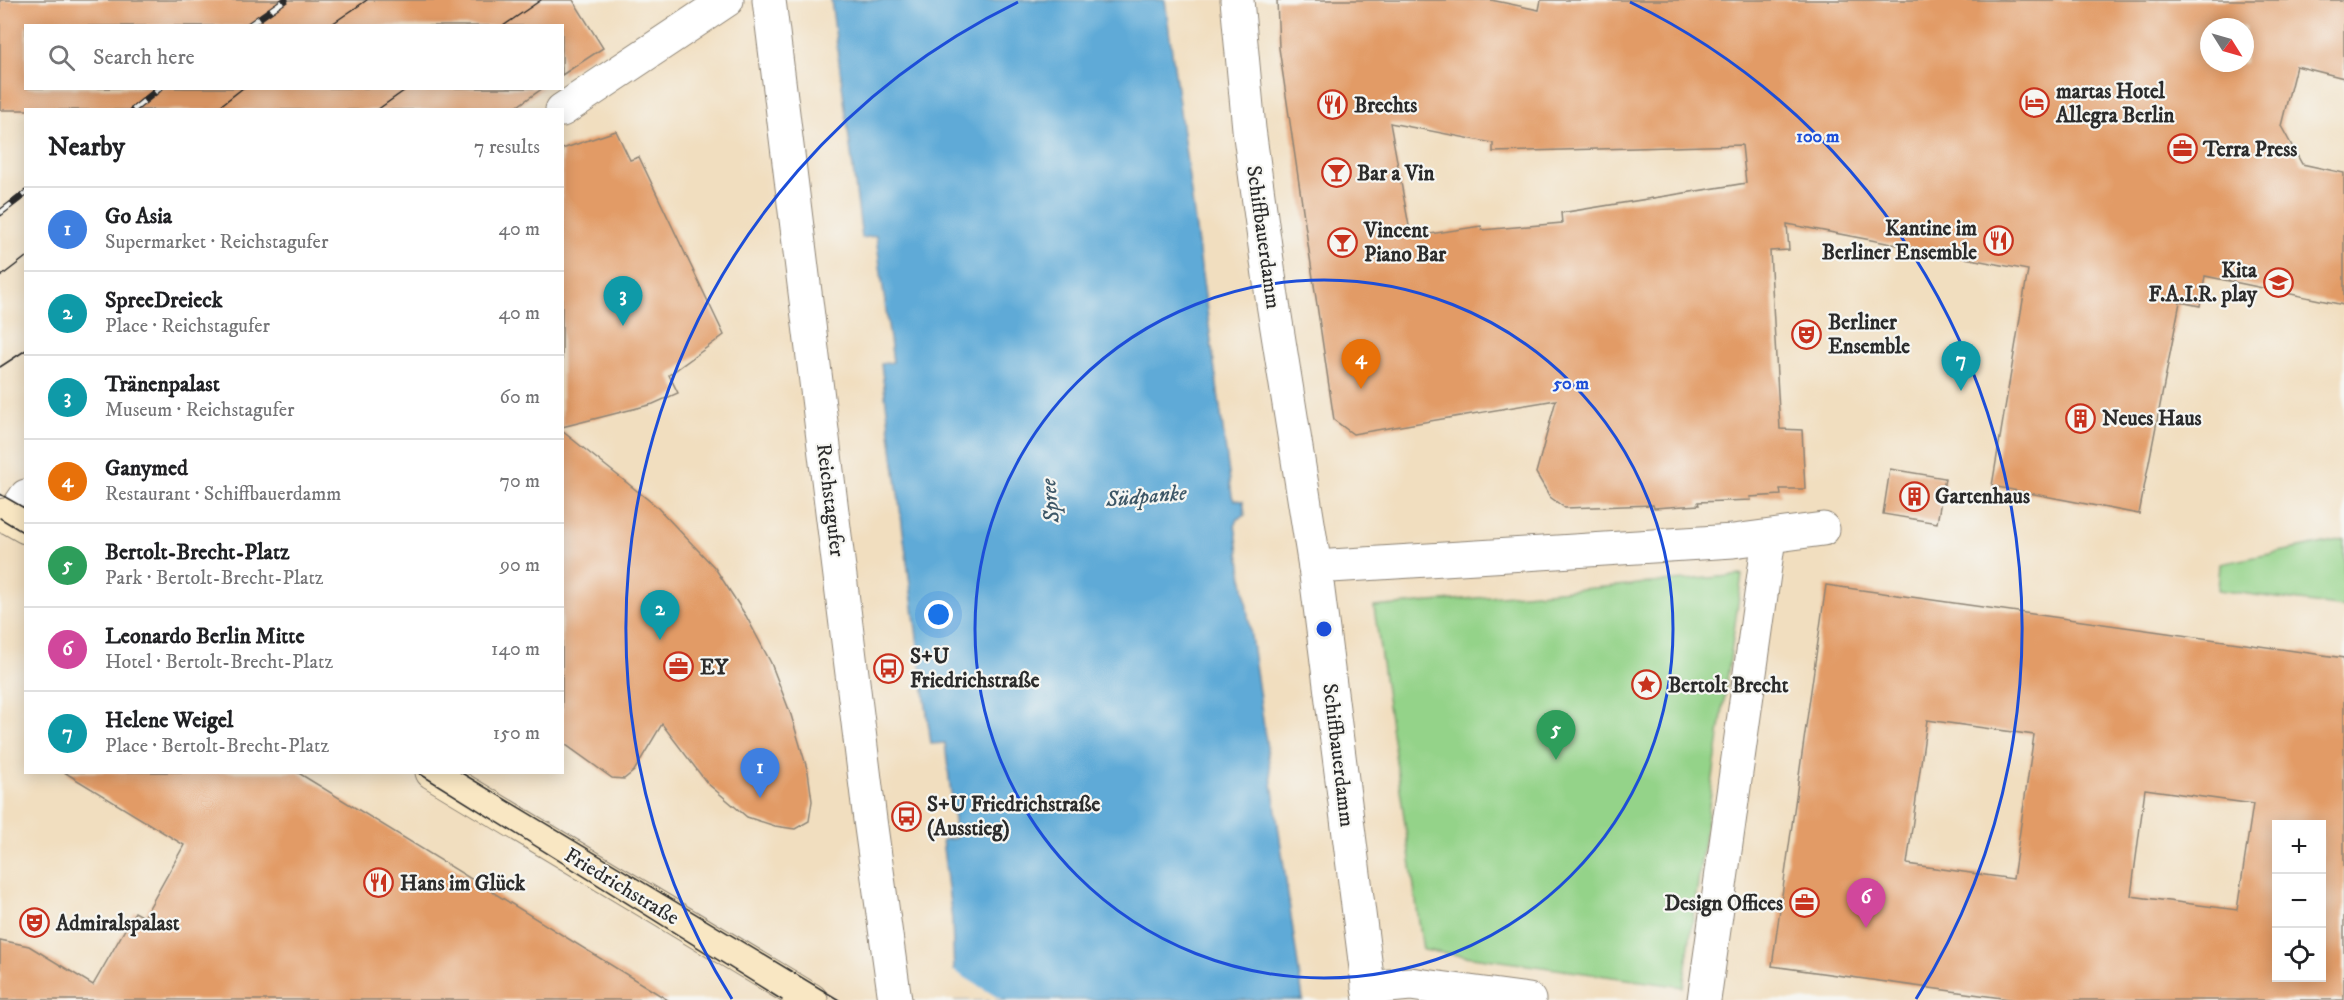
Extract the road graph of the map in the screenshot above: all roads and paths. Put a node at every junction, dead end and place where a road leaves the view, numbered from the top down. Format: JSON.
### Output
{"nodes":[{"id":1,"x":726,"y":0,"type":"edge"},
{"id":2,"x":770,"y":0,"type":"edge"},
{"id":3,"x":1237,"y":0,"type":"edge"},
{"id":4,"x":564,"y":109,"type":"edge"},
{"id":5,"x":1823,"y":529,"type":"dead end"},
{"id":6,"x":1768,"y":538,"type":"junction"},
{"id":7,"x":1315,"y":567,"type":"junction"},
{"id":8,"x":435,"y":774,"type":"edge"},
{"id":9,"x":1369,"y":994,"type":"edge"},
{"id":10,"x":811,"y":1000,"type":"edge"},
{"id":11,"x":895,"y":1000,"type":"edge"},
{"id":12,"x":1529,"y":1000,"type":"edge"},
{"id":13,"x":1704,"y":1000,"type":"edge"}],
"edges":[{"from":1,"to":4,"type":"street"},
{"from":2,"to":11,"type":"street","name":"Reichstagufer"},
{"from":3,"to":7,"type":"street","name":"Schiffbauerdamm"},
{"from":5,"to":6,"type":"street"},
{"from":6,"to":7,"type":"street"},
{"from":6,"to":13,"type":"street"},
{"from":7,"to":9,"type":"street","name":"Schiffbauerdamm"},
{"from":8,"to":10,"type":"main road","name":"Friedrichstraße"},
{"from":9,"to":12,"type":"street"}]}
